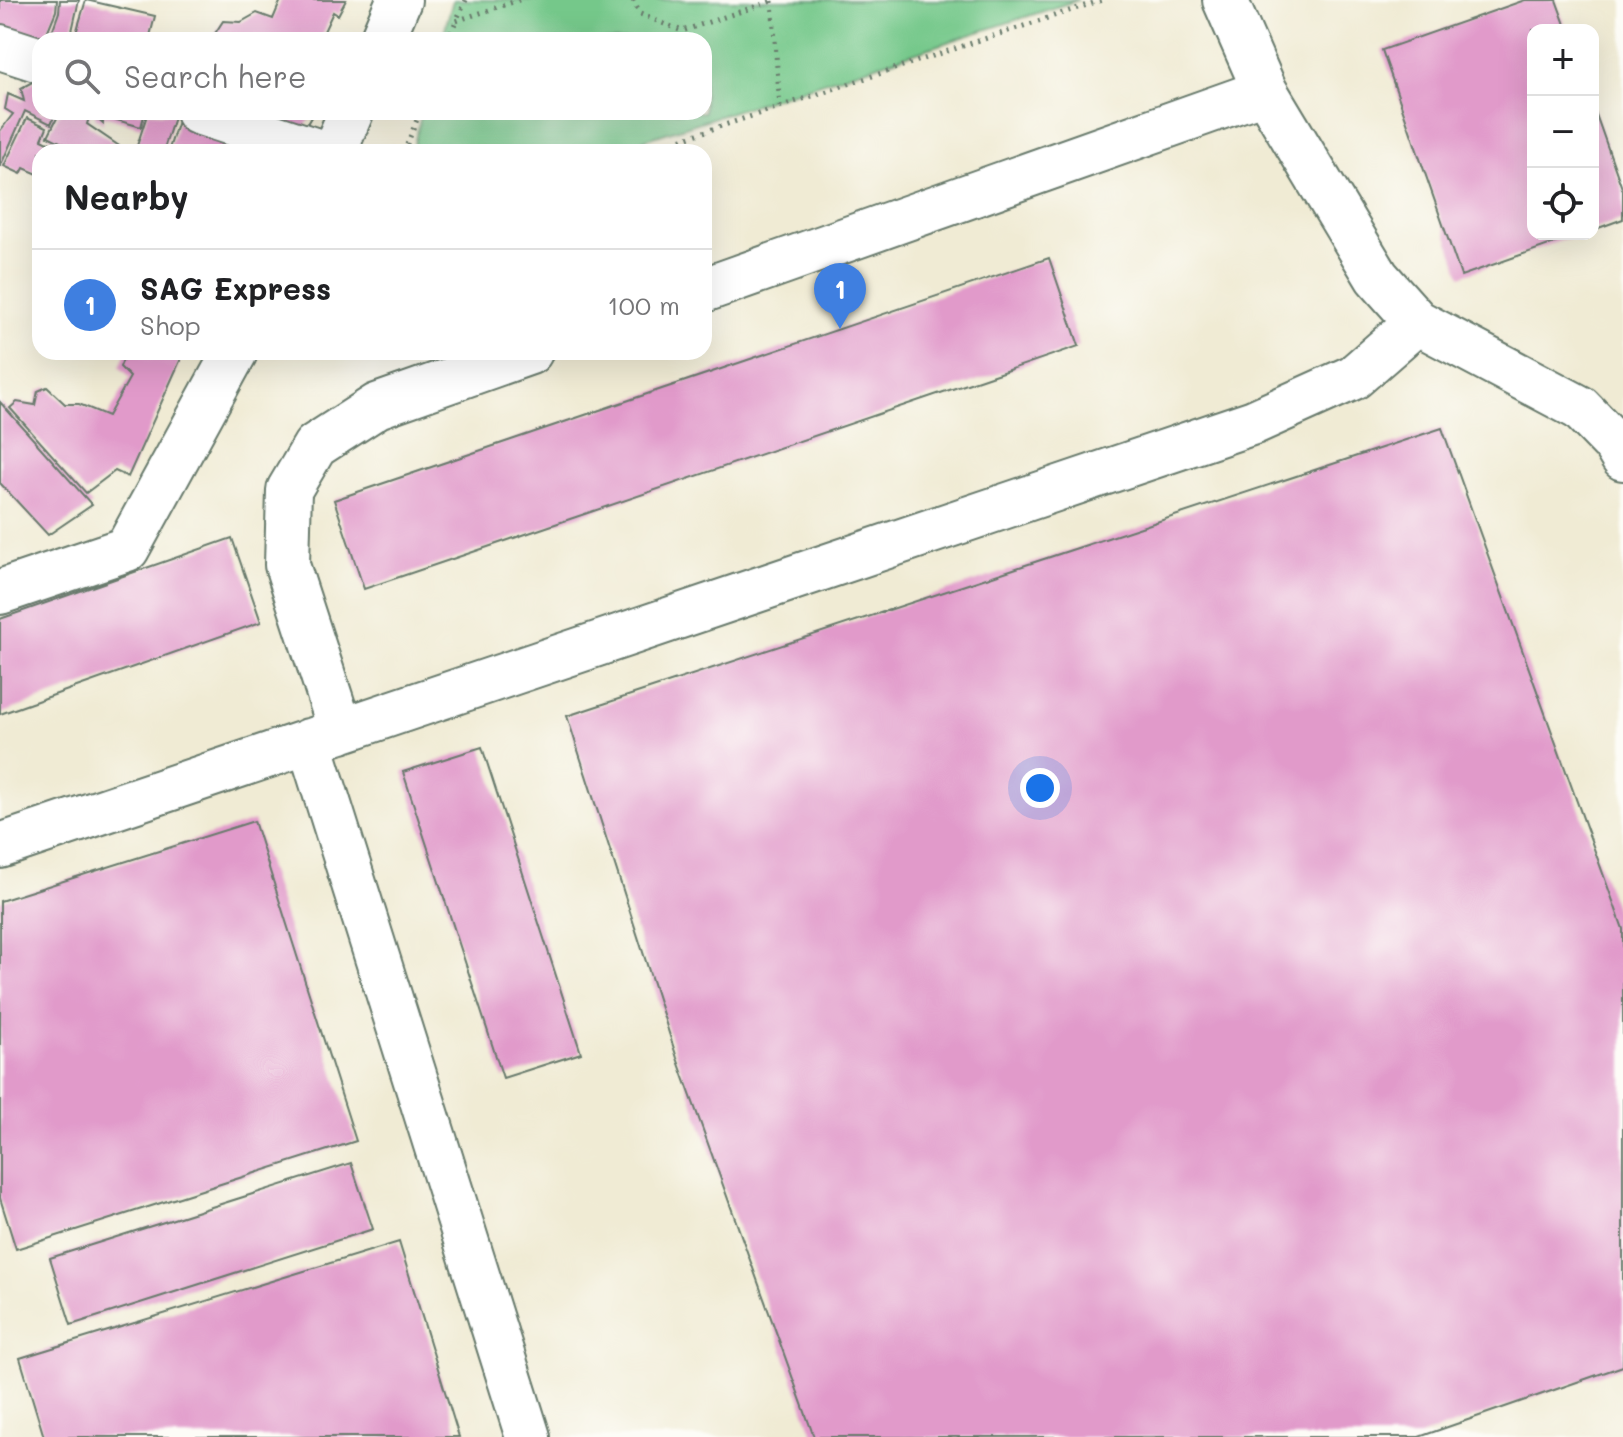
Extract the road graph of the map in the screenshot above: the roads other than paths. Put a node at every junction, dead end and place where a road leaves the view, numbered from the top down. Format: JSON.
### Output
{"nodes":[{"id":1,"x":399,"y":0,"type":"edge"},
{"id":2,"x":1225,"y":0,"type":"edge"},
{"id":3,"x":385,"y":32,"type":"edge"},
{"id":4,"x":0,"y":47,"type":"edge"},
{"id":5,"x":32,"y":57,"type":"edge"},
{"id":6,"x":1265,"y":91,"type":"junction"},
{"id":7,"x":222,"y":120,"type":"edge"},
{"id":8,"x":348,"y":120,"type":"edge"},
{"id":9,"x":296,"y":144,"type":"edge"},
{"id":10,"x":337,"y":144,"type":"edge"},
{"id":11,"x":712,"y":287,"type":"edge"},
{"id":12,"x":1417,"y":322,"type":"junction"},
{"id":13,"x":231,"y":360,"type":"edge"},
{"id":14,"x":507,"y":360,"type":"edge"},
{"id":15,"x":1623,"y":458,"type":"edge"},
{"id":16,"x":0,"y":592,"type":"edge"},
{"id":17,"x":325,"y":736,"type":"junction"},
{"id":18,"x":0,"y":846,"type":"edge"},
{"id":19,"x":528,"y":1437,"type":"edge"}],
"edges":[{"from":1,"to":3,"type":"street"},
{"from":2,"to":6,"type":"street"},
{"from":4,"to":5,"type":"street"},
{"from":6,"to":11,"type":"street"},
{"from":6,"to":12,"type":"street"},
{"from":7,"to":9,"type":"street"},
{"from":8,"to":10,"type":"street"},
{"from":12,"to":15,"type":"street"},
{"from":12,"to":17,"type":"street"},
{"from":13,"to":16,"type":"street"},
{"from":14,"to":17,"type":"street"},
{"from":17,"to":18,"type":"street"},
{"from":17,"to":19,"type":"street"}]}
